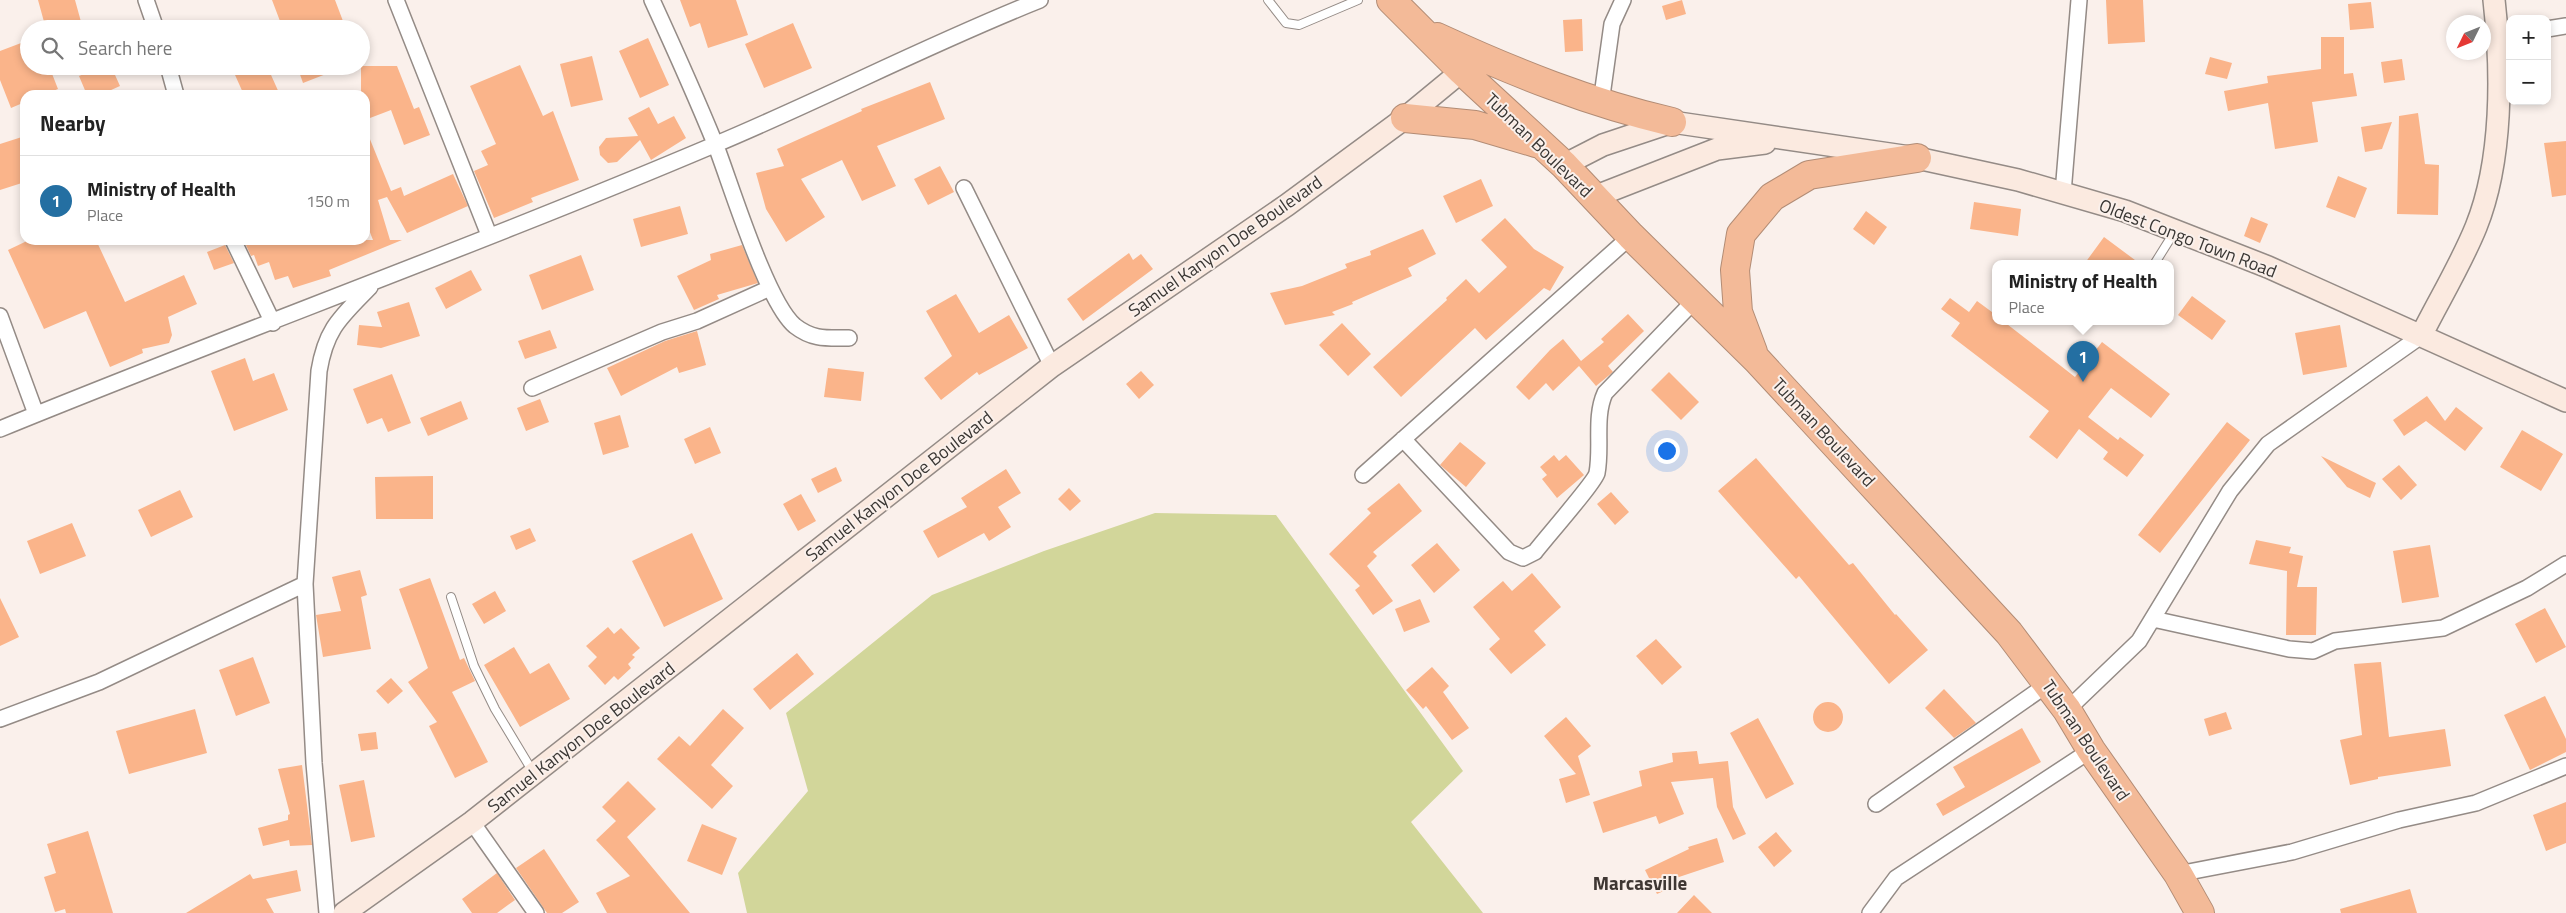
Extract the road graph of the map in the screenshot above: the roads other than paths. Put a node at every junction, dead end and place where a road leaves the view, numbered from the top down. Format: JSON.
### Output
{"nodes":[{"id":1,"x":146,"y":0,"type":"edge"},
{"id":2,"x":396,"y":0,"type":"edge"},
{"id":3,"x":652,"y":0,"type":"edge"},
{"id":4,"x":1040,"y":0,"type":"edge"},
{"id":5,"x":1268,"y":0,"type":"edge"},
{"id":6,"x":1358,"y":0,"type":"edge"},
{"id":7,"x":1391,"y":0,"type":"edge"},
{"id":8,"x":1624,"y":0,"type":"edge"},
{"id":9,"x":2078,"y":0,"type":"edge"},
{"id":10,"x":2494,"y":0,"type":"edge"},
{"id":11,"x":153,"y":20,"type":"edge"},
{"id":12,"x":2566,"y":26,"type":"edge"},
{"id":13,"x":2551,"y":28,"type":"edge"},
{"id":14,"x":1421,"y":30,"type":"junction"},
{"id":15,"x":2504,"y":37,"type":"edge"},
{"id":16,"x":1462,"y":71,"type":"junction"},
{"id":17,"x":170,"y":75,"type":"edge"},
{"id":18,"x":175,"y":90,"type":"edge"},
{"id":19,"x":1601,"y":103,"type":"junction"},
{"id":20,"x":1406,"y":118,"type":"junction"},
{"id":21,"x":1672,"y":122,"type":"junction"},
{"id":22,"x":1790,"y":140,"type":"junction"},
{"id":23,"x":716,"y":145,"type":"junction"},
{"id":24,"x":1543,"y":145,"type":"junction"},
{"id":25,"x":1918,"y":158,"type":"junction"},
{"id":26,"x":1564,"y":165,"type":"junction"},
{"id":27,"x":964,"y":188,"type":"dead end"},
{"id":28,"x":2062,"y":193,"type":"junction"},
{"id":29,"x":1594,"y":197,"type":"junction"},
{"id":30,"x":2175,"y":230,"type":"junction"},
{"id":31,"x":489,"y":235,"type":"junction"},
{"id":32,"x":1631,"y":236,"type":"junction"},
{"id":33,"x":235,"y":245,"type":"edge"},
{"id":34,"x":2157,"y":260,"type":"edge"},
{"id":35,"x":375,"y":283,"type":"junction"},
{"id":36,"x":770,"y":288,"type":"junction"},
{"id":37,"x":1695,"y":300,"type":"junction"},
{"id":38,"x":0,"y":316,"type":"edge"},
{"id":39,"x":273,"y":323,"type":"junction"},
{"id":40,"x":2422,"y":336,"type":"junction"},
{"id":41,"x":849,"y":338,"type":"dead end"},
{"id":42,"x":1757,"y":360,"type":"junction"},
{"id":43,"x":1052,"y":366,"type":"junction"},
{"id":44,"x":532,"y":388,"type":"dead end"},
{"id":45,"x":2566,"y":401,"type":"edge"},
{"id":46,"x":36,"y":414,"type":"junction"},
{"id":47,"x":0,"y":429,"type":"edge"},
{"id":48,"x":1404,"y":439,"type":"junction"},
{"id":49,"x":1363,"y":475,"type":"dead end"},
{"id":50,"x":2566,"y":564,"type":"edge"},
{"id":51,"x":305,"y":584,"type":"junction"},
{"id":52,"x":451,"y":597,"type":"dead end"},
{"id":53,"x":2153,"y":619,"type":"junction"},
{"id":54,"x":2048,"y":684,"type":"junction"},
{"id":55,"x":2067,"y":710,"type":"junction"},
{"id":56,"x":0,"y":718,"type":"edge"},
{"id":57,"x":2091,"y":750,"type":"junction"},
{"id":58,"x":2566,"y":766,"type":"edge"},
{"id":59,"x":534,"y":773,"type":"junction"},
{"id":60,"x":1876,"y":804,"type":"dead end"},
{"id":61,"x":472,"y":822,"type":"junction"},
{"id":62,"x":2178,"y":874,"type":"junction"},
{"id":63,"x":327,"y":913,"type":"edge"},
{"id":64,"x":344,"y":913,"type":"edge"},
{"id":65,"x":536,"y":913,"type":"edge"},
{"id":66,"x":1870,"y":913,"type":"edge"},
{"id":67,"x":2200,"y":913,"type":"edge"}],
"edges":[{"from":1,"to":11,"type":"street"},
{"from":2,"to":31,"type":"street"},
{"from":3,"to":23,"type":"street"},
{"from":4,"to":23,"type":"street"},
{"from":5,"to":6,"type":"lane"},
{"from":7,"to":14,"type":"highway","name":"Tubman Boulevard"},
{"from":8,"to":19,"type":"street"},
{"from":9,"to":28,"type":"street"},
{"from":10,"to":15,"type":"street"},
{"from":12,"to":13,"type":"street"},
{"from":14,"to":16,"type":"highway","name":"Tubman Boulevard"},
{"from":14,"to":19,"type":"highway"},
{"from":15,"to":40,"type":"street"},
{"from":16,"to":20,"type":"street","name":"Samuel Kanyon Doe Boulevard"},
{"from":16,"to":24,"type":"highway","name":"Tubman Boulevard"},
{"from":17,"to":18,"type":"street"},
{"from":19,"to":21,"type":"highway"},
{"from":20,"to":24,"type":"highway"},
{"from":20,"to":43,"type":"street","name":"Samuel Kanyon Doe Boulevard"},
{"from":21,"to":22,"type":"street"},
{"from":21,"to":26,"type":"street"},
{"from":22,"to":25,"type":"street","name":"Oldest Congo Town Road"},
{"from":22,"to":29,"type":"street"},
{"from":23,"to":31,"type":"street"},
{"from":23,"to":36,"type":"street"},
{"from":24,"to":26,"type":"highway","name":"Tubman Boulevard"},
{"from":25,"to":28,"type":"street","name":"Oldest Congo Town Road"},
{"from":25,"to":42,"type":"highway"},
{"from":26,"to":29,"type":"highway","name":"Tubman Boulevard"},
{"from":27,"to":43,"type":"street"},
{"from":28,"to":30,"type":"street","name":"Oldest Congo Town Road"},
{"from":29,"to":32,"type":"highway","name":"Tubman Boulevard"},
{"from":30,"to":34,"type":"lane"},
{"from":30,"to":40,"type":"street","name":"Oldest Congo Town Road"},
{"from":31,"to":35,"type":"street"},
{"from":32,"to":37,"type":"highway","name":"Tubman Boulevard"},
{"from":32,"to":48,"type":"street"},
{"from":33,"to":39,"type":"street"},
{"from":35,"to":39,"type":"street"},
{"from":35,"to":51,"type":"street"},
{"from":36,"to":41,"type":"street"},
{"from":36,"to":44,"type":"street"},
{"from":37,"to":42,"type":"highway","name":"Tubman Boulevard"},
{"from":37,"to":48,"type":"street"},
{"from":38,"to":46,"type":"street"},
{"from":39,"to":46,"type":"street"},
{"from":40,"to":45,"type":"street","name":"Oldest Congo Town Road"},
{"from":40,"to":53,"type":"street"},
{"from":42,"to":54,"type":"highway","name":"Tubman Boulevard"},
{"from":43,"to":59,"type":"street","name":"Samuel Kanyon Doe Boulevard"},
{"from":46,"to":47,"type":"street"},
{"from":48,"to":49,"type":"street"},
{"from":50,"to":53,"type":"street"},
{"from":51,"to":56,"type":"street"},
{"from":51,"to":63,"type":"street"},
{"from":52,"to":59,"type":"lane"},
{"from":53,"to":55,"type":"street"},
{"from":54,"to":55,"type":"highway","name":"Tubman Boulevard"},
{"from":54,"to":60,"type":"street"},
{"from":55,"to":57,"type":"highway","name":"Tubman Boulevard"},
{"from":57,"to":62,"type":"highway","name":"Tubman Boulevard"},
{"from":57,"to":66,"type":"street"},
{"from":58,"to":62,"type":"street"},
{"from":59,"to":61,"type":"street","name":"Samuel Kanyon Doe Boulevard"},
{"from":61,"to":64,"type":"street","name":"Samuel Kanyon Doe Boulevard"},
{"from":61,"to":65,"type":"street"},
{"from":62,"to":67,"type":"highway","name":"Tubman Boulevard"}]}
